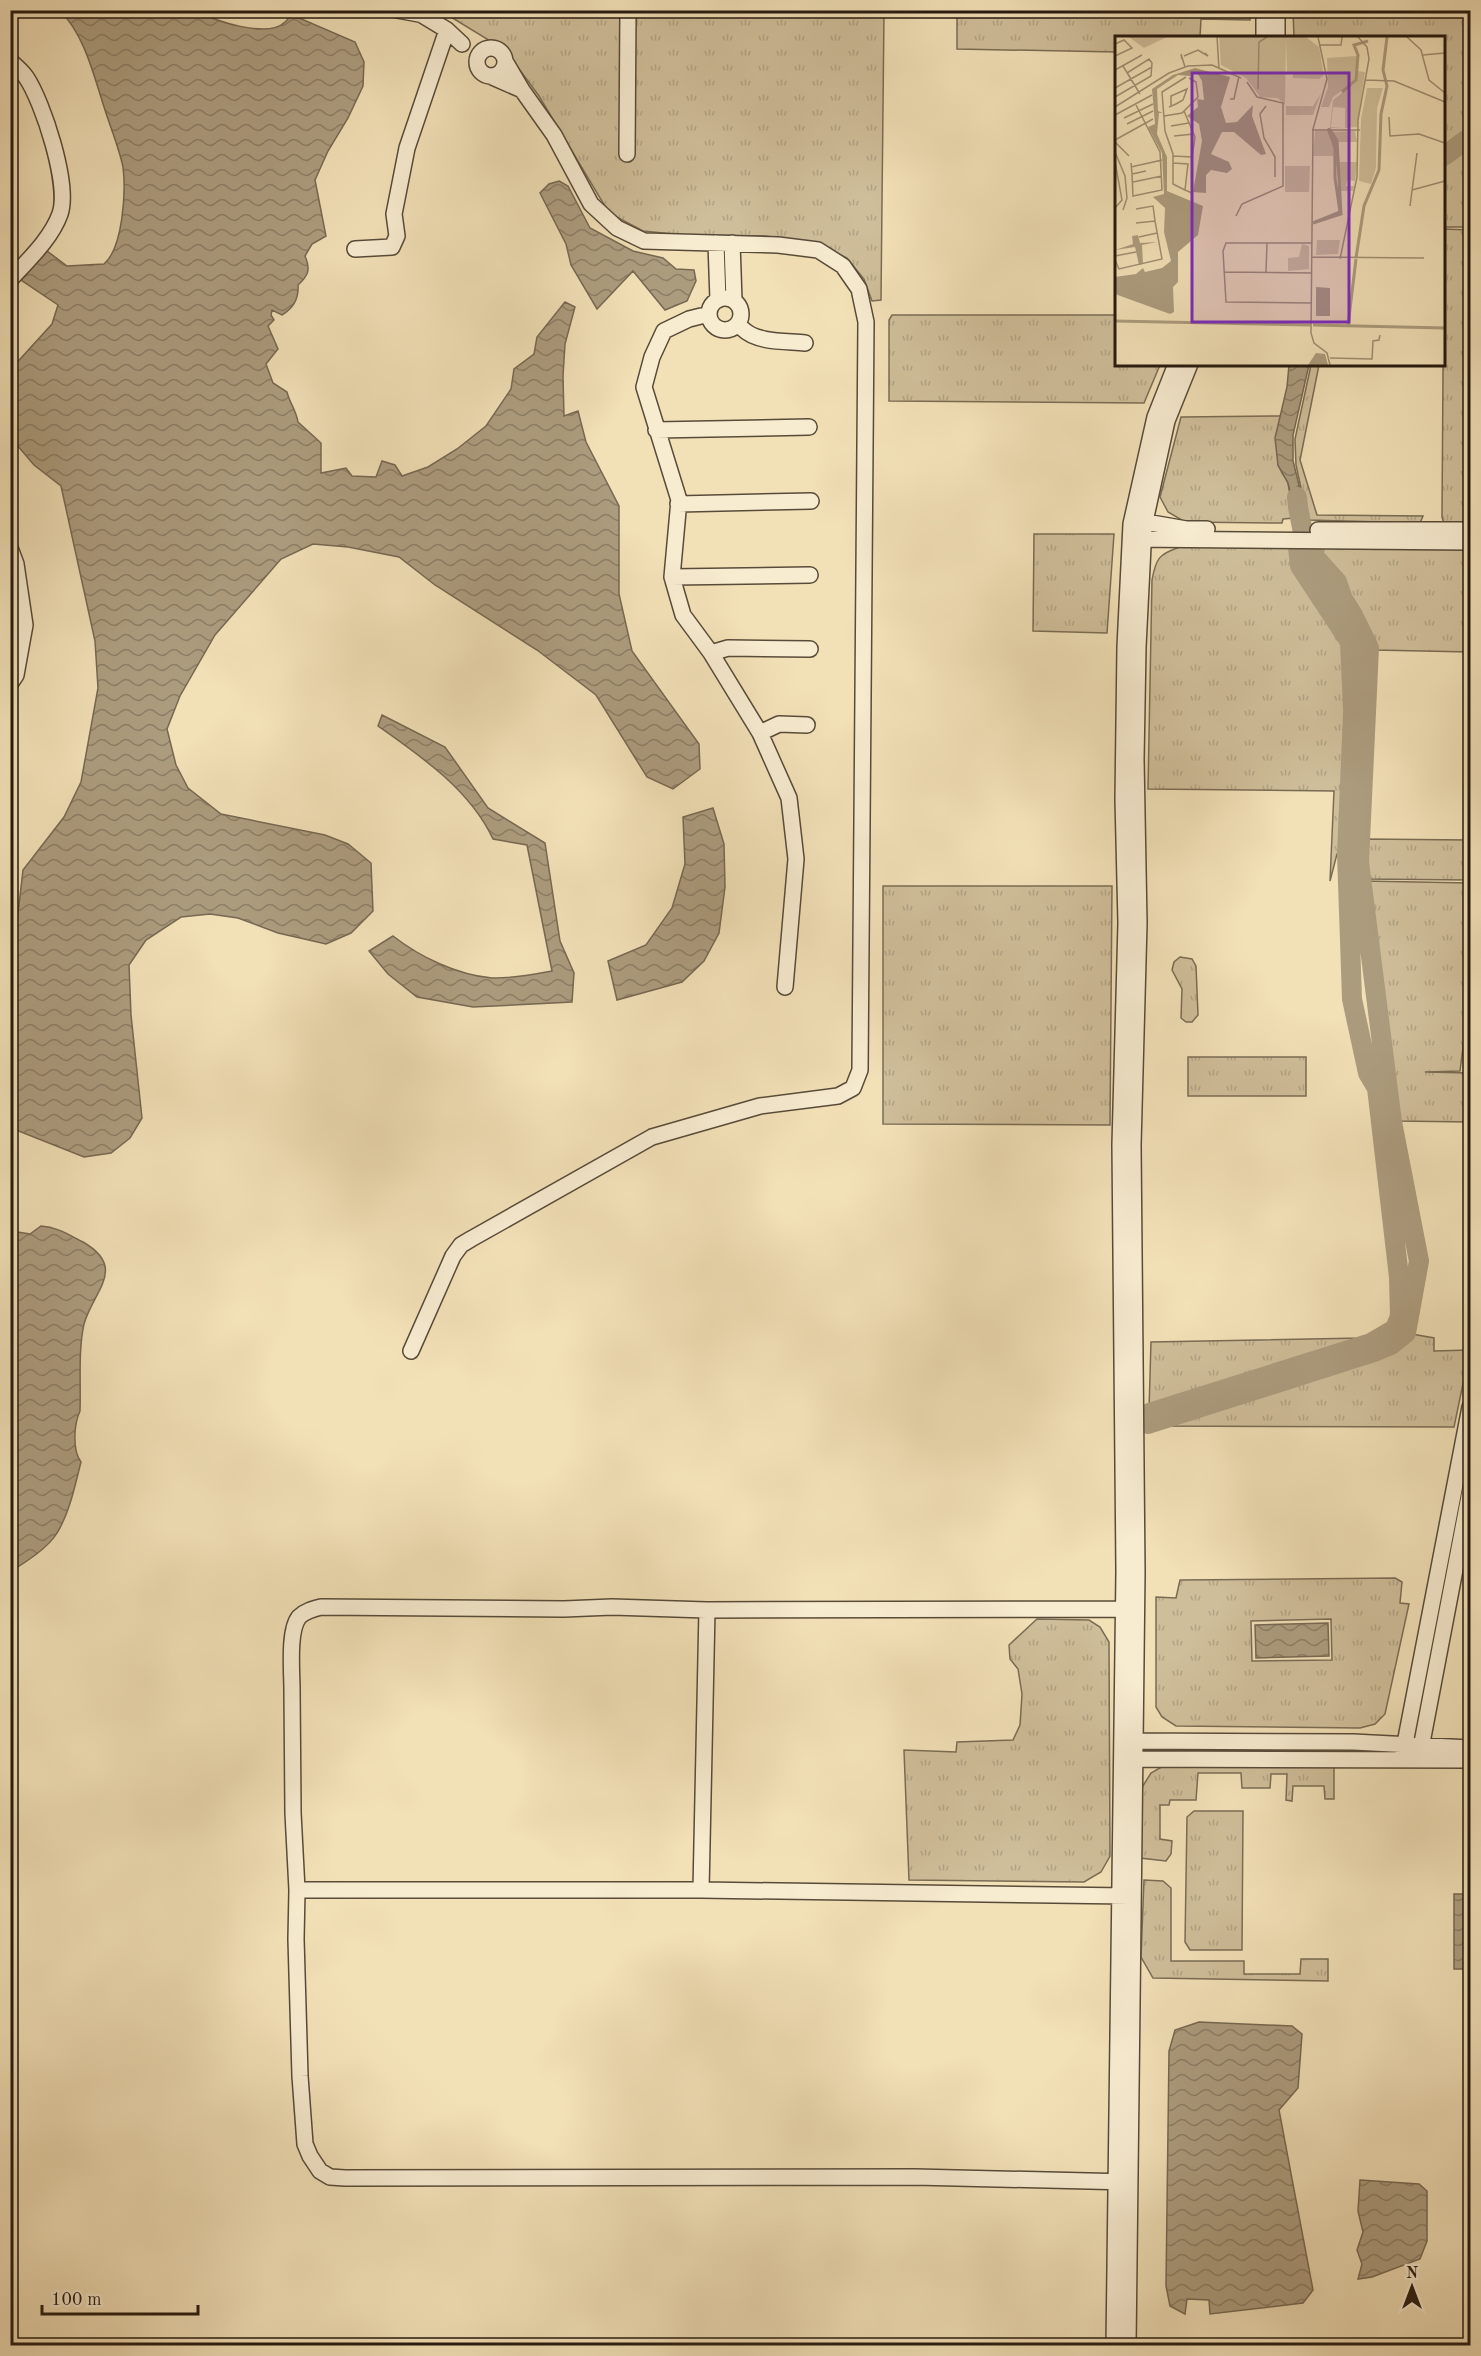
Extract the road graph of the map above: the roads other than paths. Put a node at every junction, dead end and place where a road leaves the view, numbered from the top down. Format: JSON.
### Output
{"nodes":[{"id":1,"x":398,"y":10,"type":"edge"},
{"id":2,"x":628,"y":10,"type":"edge"},
{"id":3,"x":1264,"y":10,"type":"edge"},
{"id":4,"x":1277,"y":10,"type":"edge"},
{"id":5,"x":416,"y":12,"type":"edge"},
{"id":6,"x":447,"y":30,"type":"junction"},
{"id":7,"x":1264,"y":36,"type":"edge"},
{"id":8,"x":1277,"y":36,"type":"edge"},
{"id":9,"x":462,"y":44,"type":"junction"},
{"id":10,"x":492,"y":48,"type":"junction"},
{"id":11,"x":10,"y":61,"type":"edge"},
{"id":12,"x":505,"y":61,"type":"junction"},
{"id":13,"x":477,"y":64,"type":"junction"},
{"id":14,"x":490,"y":76,"type":"junction"},
{"id":15,"x":522,"y":90,"type":"junction"},
{"id":16,"x":627,"y":154,"type":"dead end"},
{"id":17,"x":716,"y":243,"type":"junction"},
{"id":18,"x":732,"y":243,"type":"junction"},
{"id":19,"x":356,"y":249,"type":"dead end"},
{"id":20,"x":11,"y":279,"type":"edge"},
{"id":21,"x":734,"y":301,"type":"junction"},
{"id":22,"x":710,"y":312,"type":"junction"},
{"id":23,"x":738,"y":325,"type":"junction"},
{"id":24,"x":805,"y":343,"type":"dead end"},
{"id":25,"x":1175,"y":366,"type":"edge"},
{"id":26,"x":1189,"y":366,"type":"edge"},
{"id":27,"x":809,"y":427,"type":"dead end"},
{"id":28,"x":656,"y":430,"type":"junction"},
{"id":29,"x":811,"y":501,"type":"dead end"},
{"id":30,"x":678,"y":504,"type":"junction"},
{"id":31,"x":1139,"y":521,"type":"junction"},
{"id":32,"x":1470,"y":530,"type":"edge"},
{"id":33,"x":1292,"y":535,"type":"junction"},
{"id":34,"x":1324,"y":535,"type":"junction"},
{"id":35,"x":1137,"y":539,"type":"junction"},
{"id":36,"x":1470,"y":542,"type":"edge"},
{"id":37,"x":10,"y":548,"type":"edge"},
{"id":38,"x":810,"y":575,"type":"dead end"},
{"id":39,"x":672,"y":577,"type":"junction"},
{"id":40,"x":14,"y":582,"type":"edge"},
{"id":41,"x":810,"y":649,"type":"dead end"},
{"id":42,"x":711,"y":653,"type":"junction"},
{"id":43,"x":10,"y":684,"type":"edge"},
{"id":44,"x":807,"y":725,"type":"dead end"},
{"id":45,"x":760,"y":733,"type":"junction"},
{"id":46,"x":785,"y":987,"type":"dead end"},
{"id":47,"x":411,"y":1351,"type":"dead end"},
{"id":48,"x":1470,"y":1407,"type":"edge"},
{"id":49,"x":1470,"y":1491,"type":"edge"},
{"id":50,"x":1130,"y":1609,"type":"junction"},
{"id":51,"x":707,"y":1610,"type":"junction"},
{"id":52,"x":1128,"y":1741,"type":"junction"},
{"id":53,"x":1405,"y":1743,"type":"junction"},
{"id":54,"x":1470,"y":1748,"type":"edge"},
{"id":55,"x":1420,"y":1752,"type":"junction"},
{"id":56,"x":1128,"y":1759,"type":"junction"},
{"id":57,"x":1402,"y":1759,"type":"junction"},
{"id":58,"x":1470,"y":1760,"type":"edge"},
{"id":59,"x":297,"y":1890,"type":"junction"},
{"id":60,"x":701,"y":1890,"type":"junction"},
{"id":61,"x":1126,"y":1896,"type":"junction"},
{"id":62,"x":1123,"y":2182,"type":"junction"},
{"id":63,"x":1114,"y":2346,"type":"edge"},
{"id":64,"x":1128,"y":2346,"type":"edge"}],
"edges":[{"from":1,"to":5,"type":"street"},
{"from":2,"to":16,"type":"street"},
{"from":3,"to":7,"type":"street"},
{"from":4,"to":8,"type":"street"},
{"from":5,"to":6,"type":"street"},
{"from":6,"to":9,"type":"street"},
{"from":6,"to":19,"type":"street"},
{"from":9,"to":10,"type":"street"},
{"from":9,"to":13,"type":"street"},
{"from":10,"to":12,"type":"street"},
{"from":10,"to":13,"type":"street"},
{"from":11,"to":20,"type":"street"},
{"from":12,"to":14,"type":"street"},
{"from":12,"to":15,"type":"street"},
{"from":13,"to":14,"type":"street"},
{"from":14,"to":15,"type":"street"},
{"from":15,"to":17,"type":"street"},
{"from":17,"to":18,"type":"street"},
{"from":17,"to":22,"type":"street"},
{"from":18,"to":21,"type":"street"},
{"from":18,"to":47,"type":"street"},
{"from":21,"to":22,"type":"street"},
{"from":21,"to":23,"type":"street"},
{"from":22,"to":23,"type":"street"},
{"from":22,"to":28,"type":"street"},
{"from":23,"to":24,"type":"street"},
{"from":25,"to":31,"type":"street"},
{"from":26,"to":31,"type":"street"},
{"from":27,"to":28,"type":"street"},
{"from":28,"to":30,"type":"street"},
{"from":29,"to":30,"type":"street"},
{"from":30,"to":39,"type":"street"},
{"from":31,"to":33,"type":"street"},
{"from":31,"to":35,"type":"street"},
{"from":32,"to":34,"type":"street"},
{"from":33,"to":34,"type":"street"},
{"from":33,"to":35,"type":"street"},
{"from":34,"to":36,"type":"street"},
{"from":35,"to":50,"type":"street"},
{"from":37,"to":40,"type":"street"},
{"from":38,"to":39,"type":"street"},
{"from":39,"to":42,"type":"street"},
{"from":40,"to":43,"type":"street"},
{"from":41,"to":42,"type":"street"},
{"from":42,"to":45,"type":"street"},
{"from":44,"to":45,"type":"street"},
{"from":45,"to":46,"type":"street"},
{"from":48,"to":53,"type":"street"},
{"from":49,"to":55,"type":"street"},
{"from":50,"to":51,"type":"street"},
{"from":50,"to":52,"type":"street"},
{"from":51,"to":59,"type":"street"},
{"from":51,"to":60,"type":"street"},
{"from":52,"to":53,"type":"street"},
{"from":52,"to":56,"type":"street"},
{"from":53,"to":55,"type":"street"},
{"from":53,"to":57,"type":"street"},
{"from":54,"to":55,"type":"street"},
{"from":55,"to":57,"type":"street"},
{"from":55,"to":58,"type":"street"},
{"from":56,"to":57,"type":"street"},
{"from":56,"to":61,"type":"street"},
{"from":59,"to":60,"type":"street"},
{"from":59,"to":62,"type":"street"},
{"from":60,"to":61,"type":"street"},
{"from":61,"to":62,"type":"street"},
{"from":62,"to":63,"type":"street"},
{"from":62,"to":64,"type":"street"}]}
